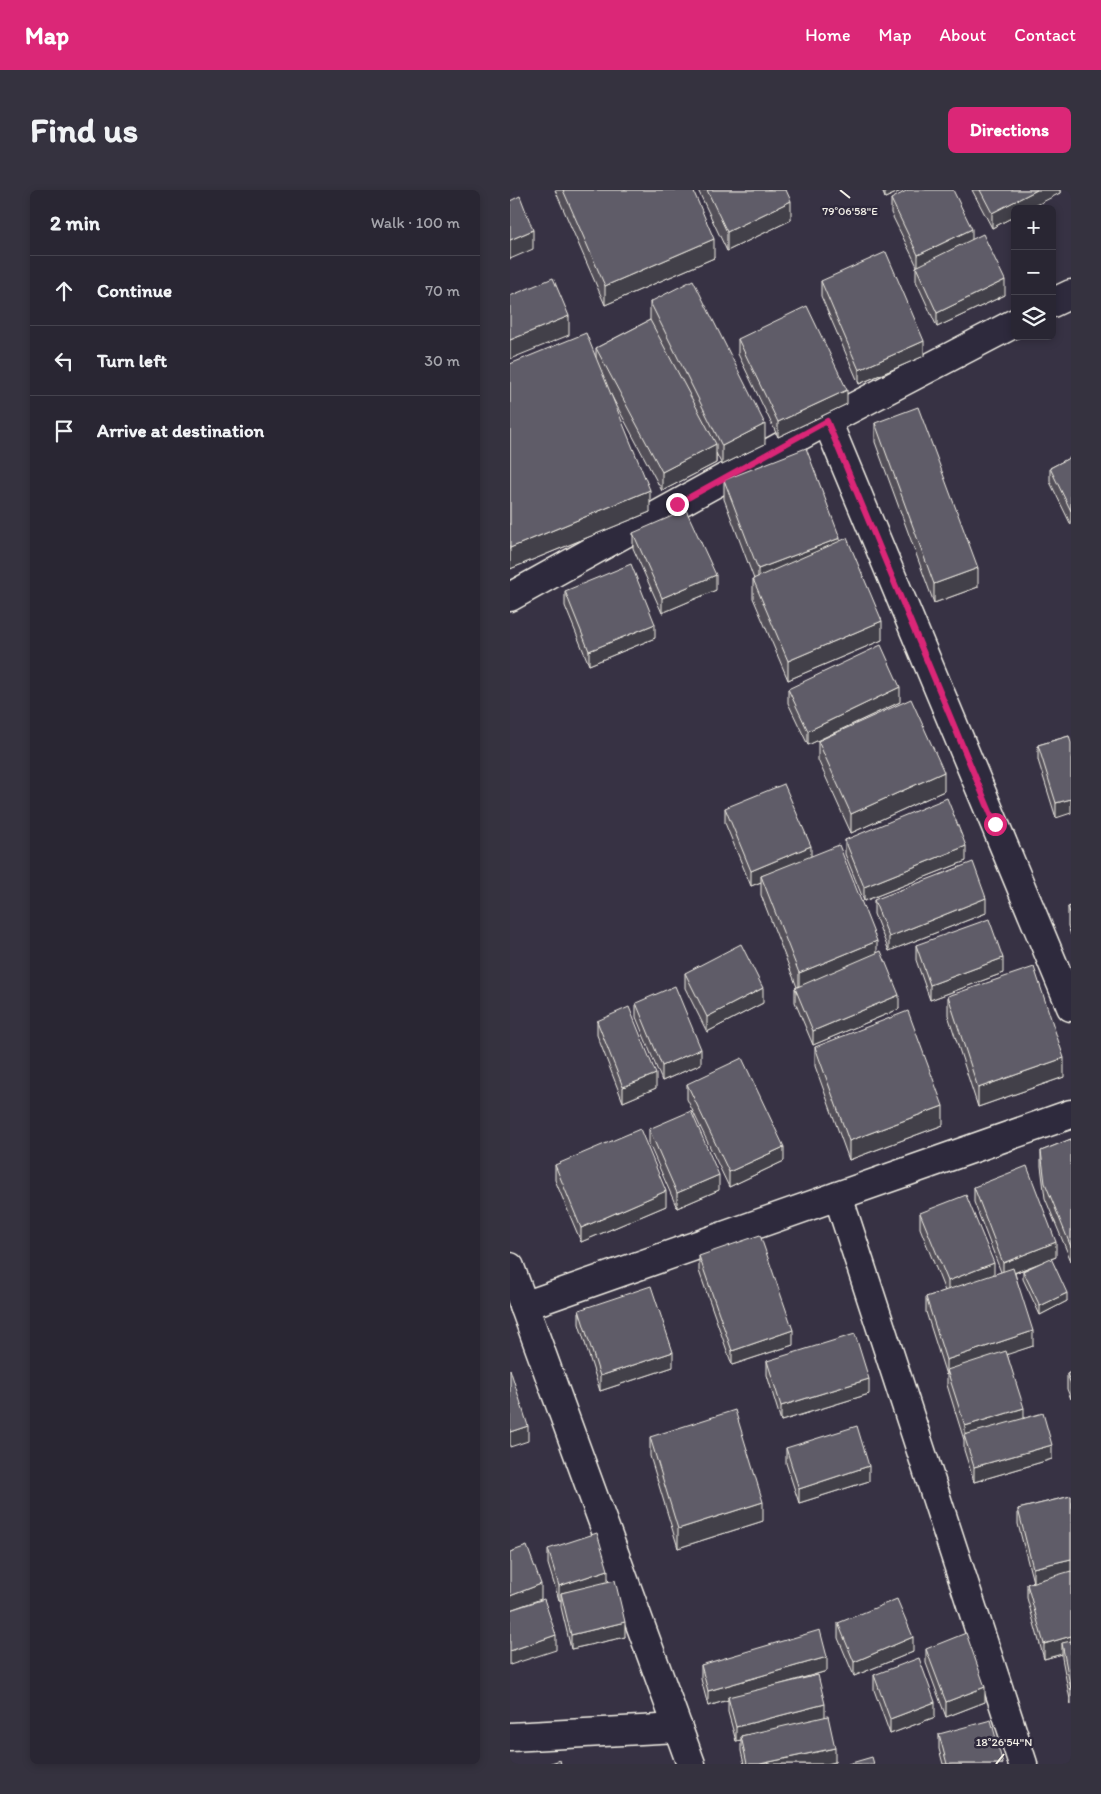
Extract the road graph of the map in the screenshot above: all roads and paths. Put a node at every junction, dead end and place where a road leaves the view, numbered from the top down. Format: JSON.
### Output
{"nodes":[{"id":1,"x":1071,"y":294,"type":"edge"},
{"id":2,"x":1056,"y":301,"type":"edge"},
{"id":3,"x":1011,"y":325,"type":"edge"},
{"id":4,"x":827,"y":421,"type":"junction"},
{"id":5,"x":510,"y":597,"type":"edge"},
{"id":6,"x":1071,"y":1007,"type":"edge"},
{"id":7,"x":1071,"y":1114,"type":"edge"},
{"id":8,"x":838,"y":1196,"type":"junction"},
{"id":9,"x":510,"y":1267,"type":"edge"},
{"id":10,"x":524,"y":1306,"type":"junction"},
{"id":11,"x":678,"y":1728,"type":"junction"},
{"id":12,"x":510,"y":1737,"type":"edge"},
{"id":13,"x":691,"y":1764,"type":"edge"},
{"id":14,"x":1023,"y":1764,"type":"edge"}],
"edges":[{"from":1,"to":2,"type":"street"},
{"from":3,"to":4,"type":"street"},
{"from":4,"to":5,"type":"street"},
{"from":4,"to":6,"type":"street"},
{"from":7,"to":8,"type":"street"},
{"from":8,"to":10,"type":"street"},
{"from":8,"to":14,"type":"street"},
{"from":9,"to":10,"type":"street"},
{"from":10,"to":11,"type":"street"},
{"from":11,"to":12,"type":"street"},
{"from":11,"to":13,"type":"street"}]}
